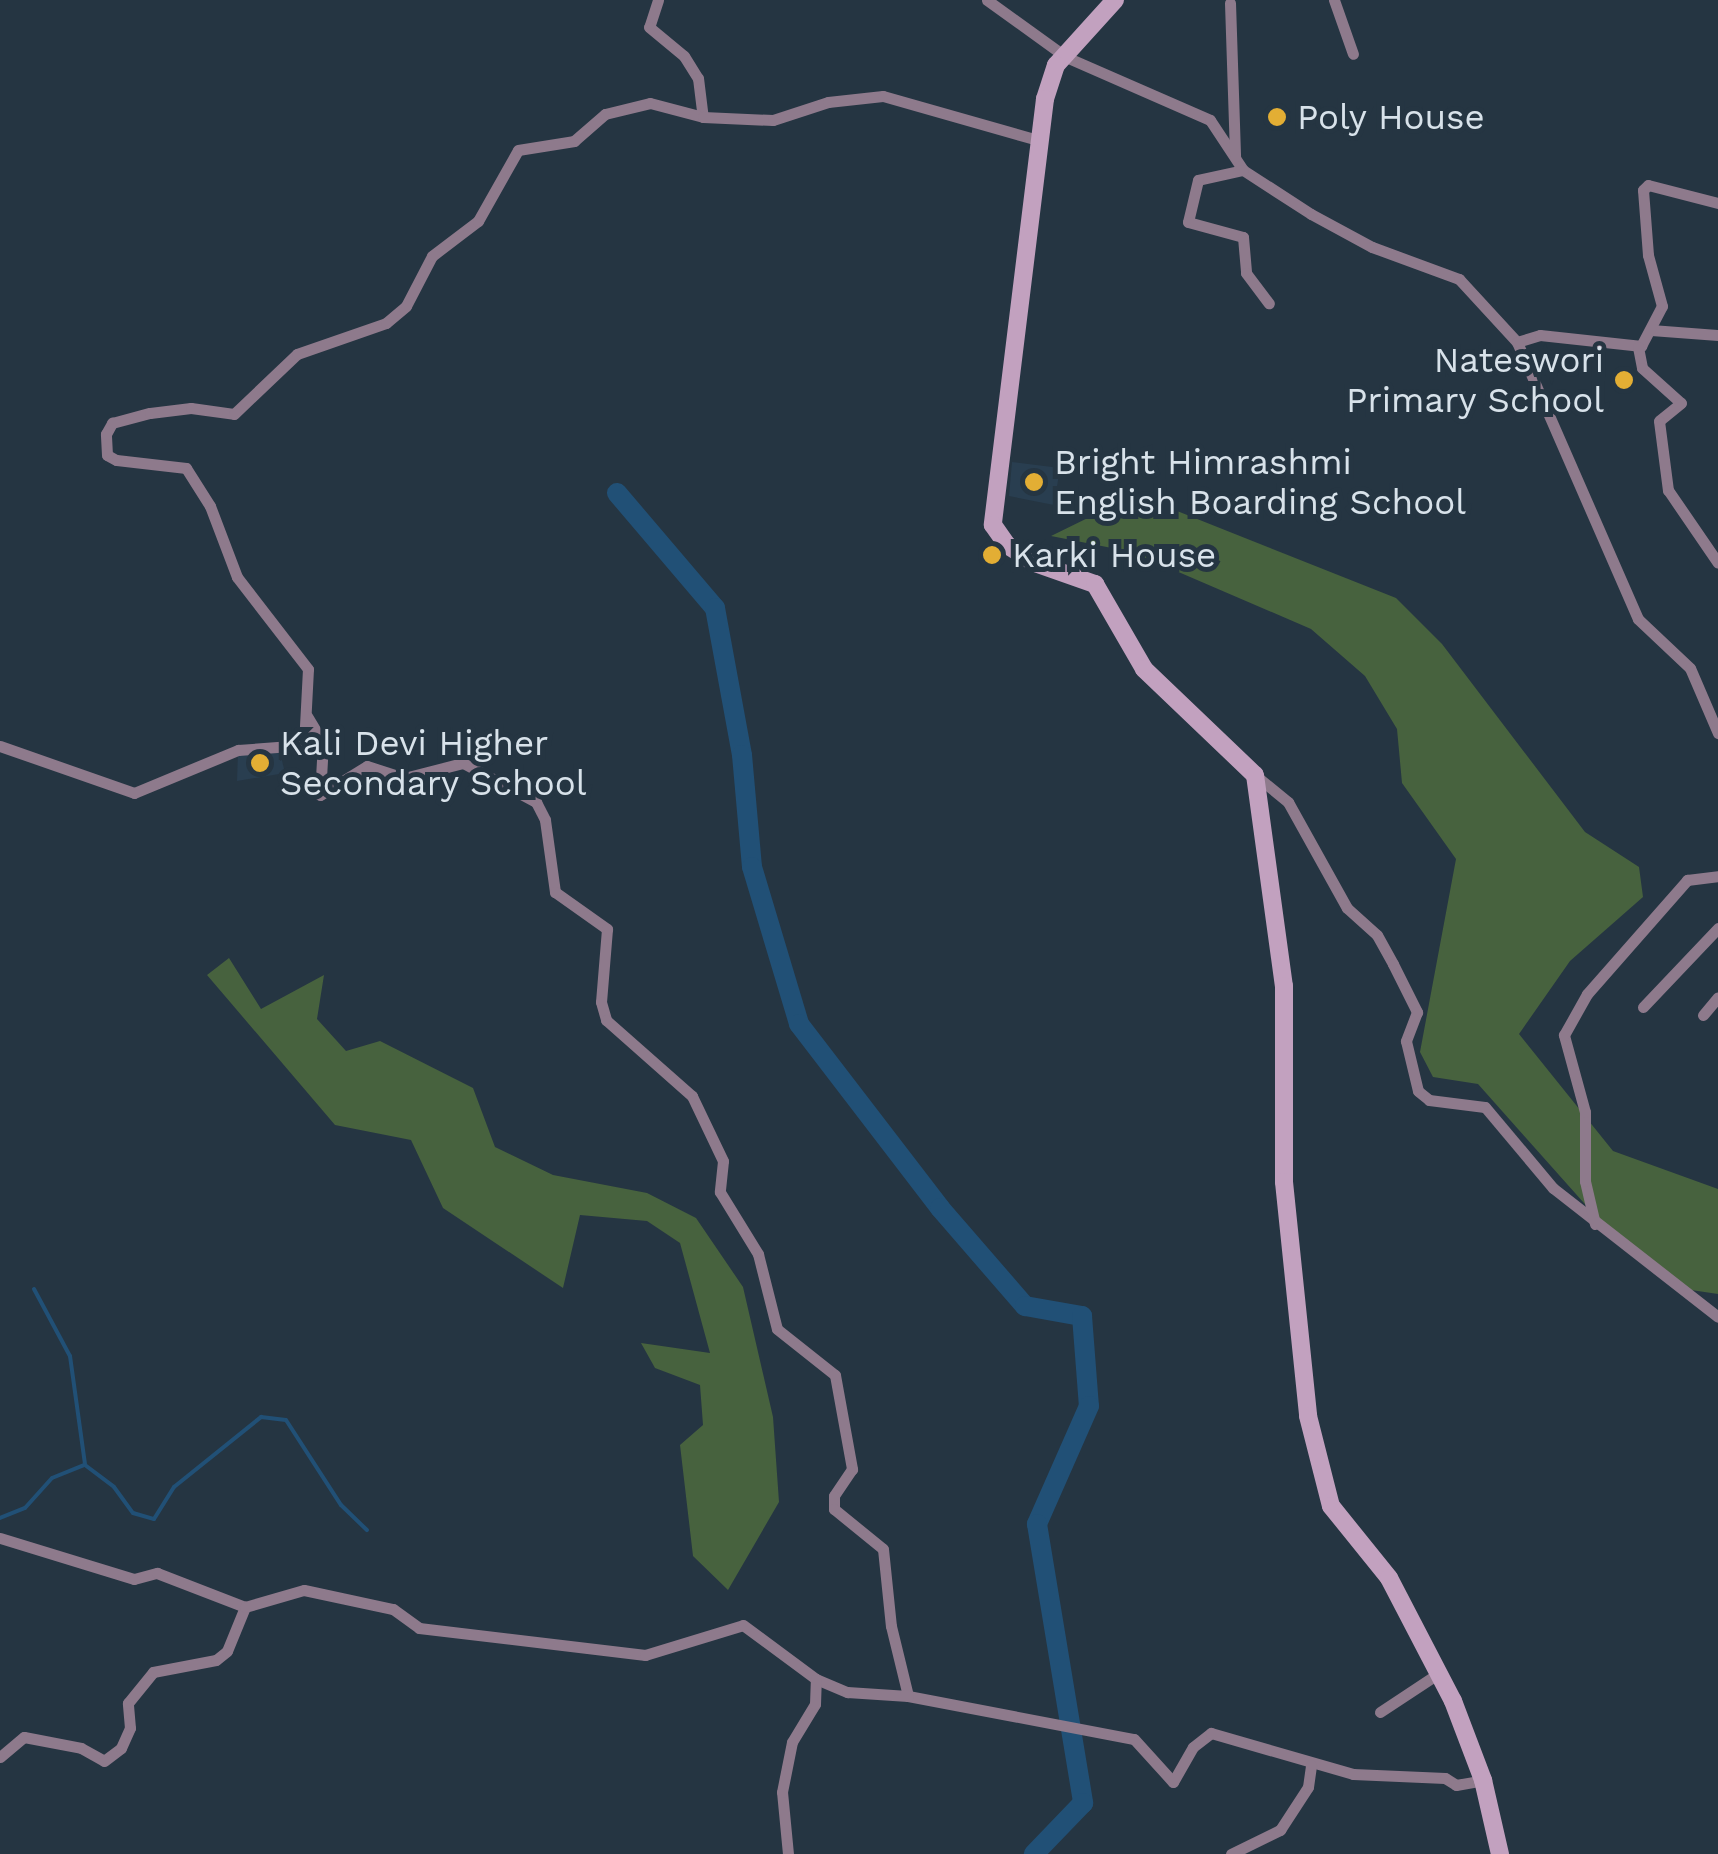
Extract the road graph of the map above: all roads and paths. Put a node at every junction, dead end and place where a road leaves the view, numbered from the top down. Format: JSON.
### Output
{"nodes":[{"id":1,"x":658,"y":0,"type":"edge"},
{"id":2,"x":987,"y":0,"type":"edge"},
{"id":3,"x":1114,"y":0,"type":"edge"},
{"id":4,"x":1334,"y":0,"type":"edge"},
{"id":5,"x":1230,"y":3,"type":"dead end"},
{"id":6,"x":1353,"y":54,"type":"dead end"},
{"id":7,"x":1066,"y":57,"type":"junction"},
{"id":8,"x":703,"y":117,"type":"junction"},
{"id":9,"x":1037,"y":140,"type":"junction"},
{"id":10,"x":1239,"y":166,"type":"junction"},
{"id":11,"x":1718,"y":203,"type":"edge"},
{"id":12,"x":1269,"y":303,"type":"dead end"},
{"id":13,"x":1652,"y":330,"type":"junction"},
{"id":14,"x":1718,"y":335,"type":"edge"},
{"id":15,"x":1517,"y":342,"type":"junction"},
{"id":16,"x":1638,"y":348,"type":"junction"},
{"id":17,"x":1718,"y":562,"type":"edge"},
{"id":18,"x":307,"y":716,"type":"junction"},
{"id":19,"x":1718,"y":733,"type":"edge"},
{"id":20,"x":0,"y":746,"type":"edge"},
{"id":21,"x":1256,"y":775,"type":"junction"},
{"id":22,"x":1718,"y":876,"type":"edge"},
{"id":23,"x":1718,"y":928,"type":"edge"},
{"id":24,"x":1718,"y":997,"type":"edge"},
{"id":25,"x":1643,"y":1007,"type":"dead end"},
{"id":26,"x":1702,"y":1015,"type":"dead end"},
{"id":27,"x":1595,"y":1225,"type":"junction"},
{"id":28,"x":1718,"y":1317,"type":"edge"},
{"id":29,"x":0,"y":1538,"type":"edge"},
{"id":30,"x":245,"y":1607,"type":"junction"},
{"id":31,"x":1439,"y":1673,"type":"junction"},
{"id":32,"x":816,"y":1679,"type":"junction"},
{"id":33,"x":908,"y":1696,"type":"junction"},
{"id":34,"x":1380,"y":1712,"type":"dead end"},
{"id":35,"x":0,"y":1757,"type":"edge"},
{"id":36,"x":1311,"y":1764,"type":"junction"},
{"id":37,"x":1483,"y":1780,"type":"junction"},
{"id":38,"x":788,"y":1854,"type":"edge"},
{"id":39,"x":1232,"y":1854,"type":"edge"},
{"id":40,"x":1500,"y":1854,"type":"edge"}],
"edges":[{"from":1,"to":8,"type":"street"},
{"from":2,"to":7,"type":"street"},
{"from":3,"to":7,"type":"street"},
{"from":4,"to":6,"type":"street"},
{"from":5,"to":10,"type":"street"},
{"from":7,"to":9,"type":"street"},
{"from":7,"to":10,"type":"street"},
{"from":8,"to":9,"type":"street"},
{"from":8,"to":18,"type":"street"},
{"from":9,"to":21,"type":"street"},
{"from":10,"to":12,"type":"street"},
{"from":10,"to":15,"type":"street"},
{"from":11,"to":13,"type":"street"},
{"from":13,"to":14,"type":"street"},
{"from":13,"to":16,"type":"street"},
{"from":15,"to":16,"type":"street"},
{"from":15,"to":19,"type":"street"},
{"from":16,"to":17,"type":"street"},
{"from":18,"to":20,"type":"street"},
{"from":18,"to":33,"type":"street"},
{"from":21,"to":27,"type":"street"},
{"from":21,"to":31,"type":"street"},
{"from":22,"to":27,"type":"street"},
{"from":23,"to":25,"type":"street"},
{"from":24,"to":26,"type":"street"},
{"from":27,"to":28,"type":"street"},
{"from":29,"to":30,"type":"street"},
{"from":30,"to":32,"type":"street"},
{"from":30,"to":35,"type":"street"},
{"from":31,"to":34,"type":"street"},
{"from":31,"to":37,"type":"street"},
{"from":32,"to":33,"type":"street"},
{"from":32,"to":38,"type":"street"},
{"from":33,"to":36,"type":"street"},
{"from":36,"to":37,"type":"street"},
{"from":36,"to":39,"type":"street"},
{"from":37,"to":40,"type":"street"}]}
